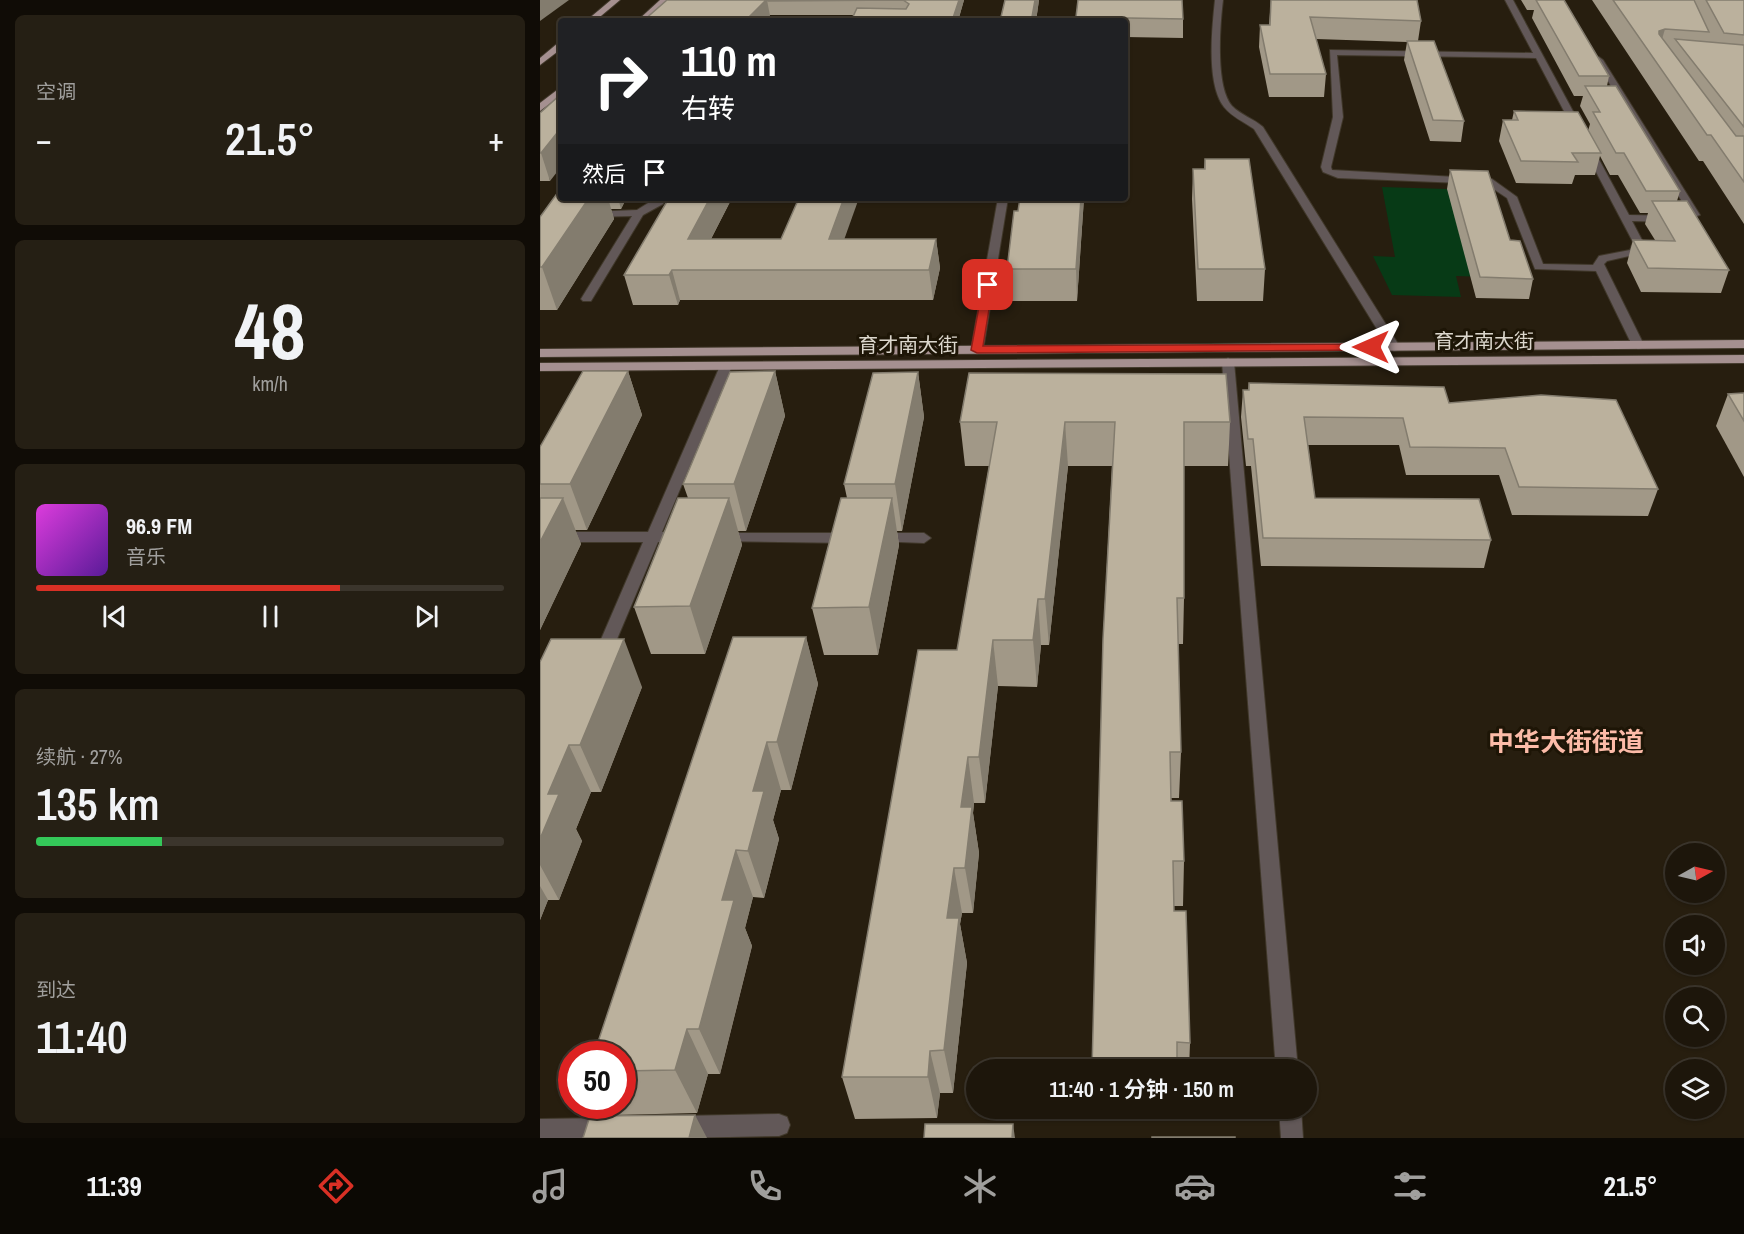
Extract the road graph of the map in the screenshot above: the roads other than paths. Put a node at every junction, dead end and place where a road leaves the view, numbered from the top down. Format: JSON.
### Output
{"nodes":[{"id":1,"x":616,"y":0,"type":"edge"},
{"id":2,"x":665,"y":0,"type":"edge"},
{"id":3,"x":1220,"y":0,"type":"edge"},
{"id":4,"x":1509,"y":0,"type":"edge"},
{"id":5,"x":595,"y":18,"type":"edge"},
{"id":6,"x":644,"y":18,"type":"edge"},
{"id":7,"x":558,"y":47,"type":"edge"},
{"id":8,"x":1595,"y":53,"type":"edge"},
{"id":9,"x":1539,"y":56,"type":"junction"},
{"id":10,"x":540,"y":62,"type":"edge"},
{"id":11,"x":558,"y":93,"type":"edge"},
{"id":12,"x":540,"y":108,"type":"edge"},
{"id":13,"x":660,"y":201,"type":"edge"},
{"id":14,"x":1002,"y":201,"type":"edge"},
{"id":15,"x":639,"y":213,"type":"junction"},
{"id":16,"x":581,"y":214,"type":"edge"},
{"id":17,"x":1626,"y":218,"type":"junction"},
{"id":18,"x":1599,"y":268,"type":"junction"},
{"id":19,"x":587,"y":298,"type":"dead end"},
{"id":20,"x":1744,"y":344,"type":"edge"},
{"id":21,"x":1638,"y":345,"type":"junction"},
{"id":22,"x":1394,"y":347,"type":"junction"},
{"id":23,"x":977,"y":350,"type":"junction"},
{"id":24,"x":540,"y":353,"type":"edge"},
{"id":25,"x":1744,"y":359,"type":"edge"},
{"id":26,"x":1228,"y":362,"type":"junction"},
{"id":27,"x":726,"y":366,"type":"junction"},
{"id":28,"x":540,"y":367,"type":"edge"},
{"id":29,"x":540,"y":537,"type":"edge"},
{"id":30,"x":653,"y":537,"type":"junction"},
{"id":31,"x":924,"y":538,"type":"dead end"},
{"id":32,"x":599,"y":662,"type":"edge"},
{"id":33,"x":1286,"y":1059,"type":"edge"},
{"id":34,"x":1291,"y":1119,"type":"edge"},
{"id":35,"x":779,"y":1125,"type":"dead end"},
{"id":36,"x":624,"y":1128,"type":"edge"},
{"id":37,"x":660,"y":1128,"type":"edge"},
{"id":38,"x":540,"y":1130,"type":"edge"},
{"id":39,"x":1292,"y":1138,"type":"edge"}],
"edges":[{"from":1,"to":5,"type":"main road"},
{"from":2,"to":6,"type":"main road"},
{"from":3,"to":22,"type":"street"},
{"from":4,"to":9,"type":"street"},
{"from":7,"to":10,"type":"main road"},
{"from":8,"to":17,"type":"street"},
{"from":9,"to":17,"type":"street"},
{"from":9,"to":18,"type":"street"},
{"from":11,"to":12,"type":"main road"},
{"from":13,"to":15,"type":"street"},
{"from":14,"to":23,"type":"street"},
{"from":15,"to":16,"type":"street"},
{"from":15,"to":19,"type":"street"},
{"from":17,"to":18,"type":"street"},
{"from":18,"to":21,"type":"street"},
{"from":20,"to":21,"type":"main road","name":"育才南大街"},
{"from":21,"to":22,"type":"main road","name":"育才南大街"},
{"from":22,"to":23,"type":"main road","name":"育才南大街"},
{"from":23,"to":24,"type":"main road","name":"育才南大街"},
{"from":25,"to":26,"type":"main road","name":"育才南大街"},
{"from":26,"to":27,"type":"main road","name":"育才南大街"},
{"from":26,"to":33,"type":"street"},
{"from":27,"to":28,"type":"main road","name":"育才南大街"},
{"from":27,"to":30,"type":"street"},
{"from":29,"to":30,"type":"street"},
{"from":30,"to":31,"type":"street"},
{"from":30,"to":32,"type":"street"},
{"from":34,"to":39,"type":"street"},
{"from":35,"to":37,"type":"street"},
{"from":36,"to":38,"type":"street"}]}
